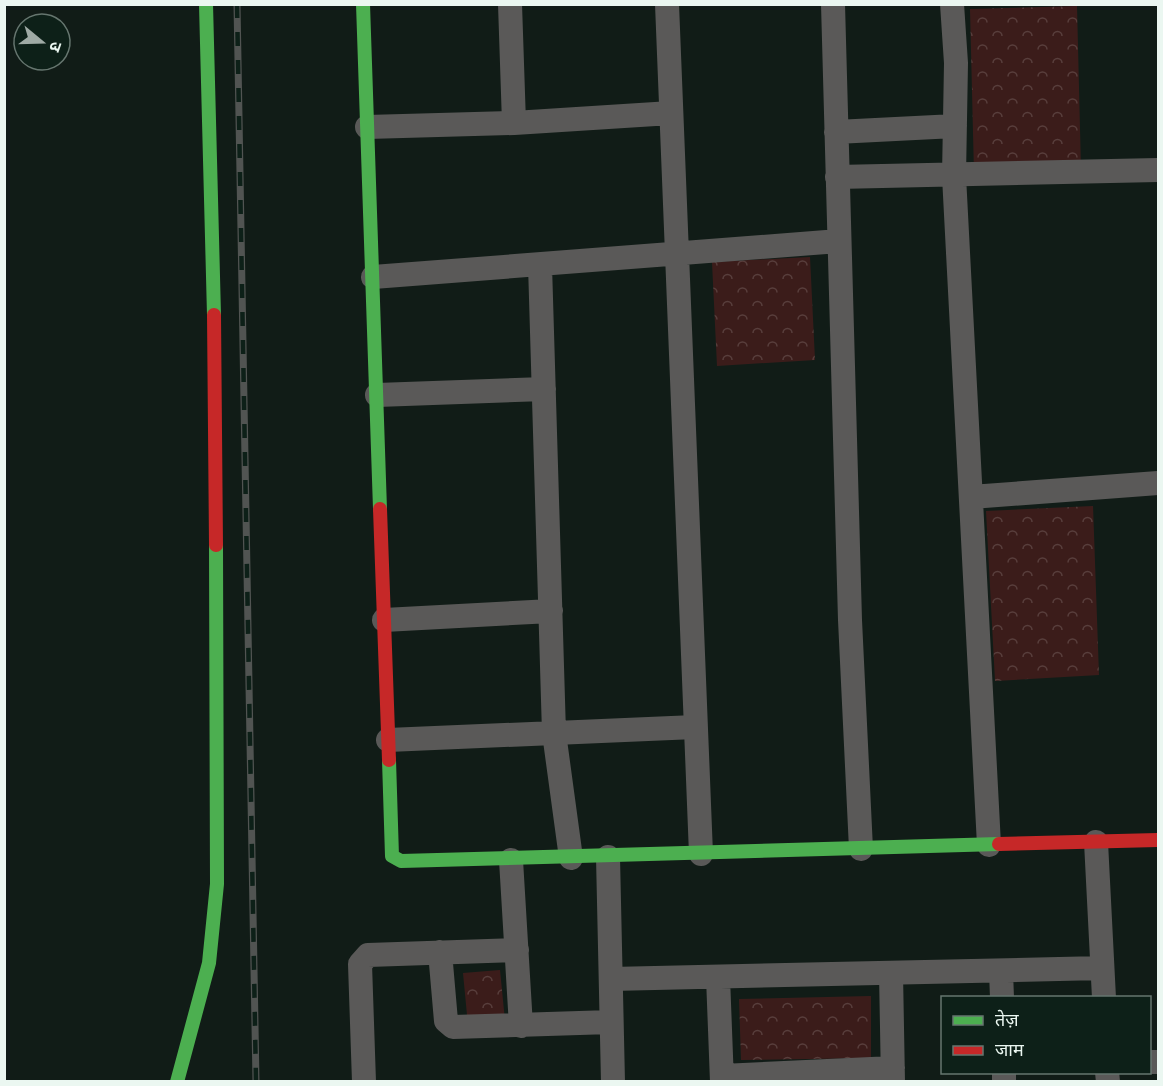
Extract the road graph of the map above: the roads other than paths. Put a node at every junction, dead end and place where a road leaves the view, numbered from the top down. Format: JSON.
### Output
{"nodes":[{"id":1,"x":206,"y":4,"type":"edge"},
{"id":2,"x":363,"y":4,"type":"edge"},
{"id":3,"x":510,"y":4,"type":"edge"},
{"id":4,"x":667,"y":4,"type":"edge"},
{"id":5,"x":833,"y":4,"type":"edge"},
{"id":6,"x":952,"y":4,"type":"edge"},
{"id":7,"x":671,"y":114,"type":"junction"},
{"id":8,"x":514,"y":123,"type":"junction"},
{"id":9,"x":955,"y":126,"type":"junction"},
{"id":10,"x":368,"y":127,"type":"junction"},
{"id":11,"x":836,"y":132,"type":"junction"},
{"id":12,"x":1158,"y":170,"type":"edge"},
{"id":13,"x":954,"y":176,"type":"junction"},
{"id":14,"x":837,"y":177,"type":"junction"},
{"id":15,"x":839,"y":241,"type":"junction"},
{"id":16,"x":676,"y":255,"type":"junction"},
{"id":17,"x":540,"y":265,"type":"junction"},
{"id":18,"x":373,"y":276,"type":"junction"},
{"id":19,"x":544,"y":389,"type":"junction"},
{"id":20,"x":377,"y":395,"type":"junction"},
{"id":21,"x":1158,"y":483,"type":"edge"},
{"id":22,"x":971,"y":497,"type":"junction"},
{"id":23,"x":551,"y":611,"type":"junction"},
{"id":24,"x":384,"y":620,"type":"junction"},
{"id":25,"x":695,"y":727,"type":"junction"},
{"id":26,"x":554,"y":733,"type":"junction"},
{"id":27,"x":388,"y":740,"type":"junction"},
{"id":28,"x":1158,"y":840,"type":"edge"},
{"id":29,"x":1096,"y":842,"type":"junction"},
{"id":30,"x":989,"y":845,"type":"junction"},
{"id":31,"x":861,"y":849,"type":"junction"},
{"id":32,"x":701,"y":854,"type":"junction"},
{"id":33,"x":608,"y":857,"type":"junction"},
{"id":34,"x":571,"y":858,"type":"junction"},
{"id":35,"x":511,"y":860,"type":"junction"},
{"id":36,"x":517,"y":950,"type":"junction"},
{"id":37,"x":440,"y":952,"type":"junction"},
{"id":38,"x":1102,"y":968,"type":"junction"},
{"id":39,"x":1001,"y":971,"type":"junction"},
{"id":40,"x":891,"y":973,"type":"junction"},
{"id":41,"x":718,"y":977,"type":"junction"},
{"id":42,"x":610,"y":980,"type":"junction"},
{"id":43,"x":1002,"y":996,"type":"edge"},
{"id":44,"x":1104,"y":996,"type":"edge"},
{"id":45,"x":611,"y":1022,"type":"junction"},
{"id":46,"x":521,"y":1026,"type":"junction"},
{"id":47,"x":893,"y":1075,"type":"edge"},
{"id":48,"x":722,"y":1079,"type":"edge"},
{"id":49,"x":177,"y":1082,"type":"edge"},
{"id":50,"x":364,"y":1082,"type":"edge"},
{"id":51,"x":613,"y":1082,"type":"edge"}],
"edges":[{"from":1,"to":49,"type":"street"},
{"from":2,"to":10,"type":"street"},
{"from":3,"to":8,"type":"street"},
{"from":4,"to":7,"type":"street"},
{"from":5,"to":11,"type":"street"},
{"from":6,"to":9,"type":"street"},
{"from":7,"to":8,"type":"street"},
{"from":7,"to":16,"type":"street"},
{"from":8,"to":10,"type":"street"},
{"from":9,"to":11,"type":"street"},
{"from":9,"to":13,"type":"street"},
{"from":10,"to":18,"type":"street"},
{"from":11,"to":14,"type":"street"},
{"from":12,"to":13,"type":"street"},
{"from":13,"to":14,"type":"street"},
{"from":13,"to":22,"type":"street"},
{"from":14,"to":15,"type":"street"},
{"from":15,"to":16,"type":"street"},
{"from":15,"to":31,"type":"street"},
{"from":16,"to":17,"type":"street"},
{"from":16,"to":25,"type":"street"},
{"from":17,"to":18,"type":"street"},
{"from":17,"to":19,"type":"street"},
{"from":18,"to":20,"type":"street"},
{"from":19,"to":20,"type":"street"},
{"from":19,"to":23,"type":"street"},
{"from":20,"to":24,"type":"street"},
{"from":21,"to":22,"type":"street"},
{"from":22,"to":30,"type":"street"},
{"from":23,"to":24,"type":"street"},
{"from":23,"to":26,"type":"street"},
{"from":24,"to":27,"type":"street"},
{"from":25,"to":26,"type":"street"},
{"from":25,"to":32,"type":"street"},
{"from":26,"to":27,"type":"street"},
{"from":26,"to":34,"type":"street"},
{"from":27,"to":35,"type":"street"},
{"from":28,"to":29,"type":"street"},
{"from":29,"to":30,"type":"street"},
{"from":29,"to":38,"type":"street"},
{"from":30,"to":31,"type":"street"},
{"from":31,"to":32,"type":"street"},
{"from":32,"to":33,"type":"street"},
{"from":33,"to":34,"type":"street"},
{"from":33,"to":42,"type":"street"},
{"from":34,"to":35,"type":"street"},
{"from":35,"to":36,"type":"street"},
{"from":36,"to":37,"type":"street"},
{"from":36,"to":46,"type":"street"},
{"from":37,"to":46,"type":"street"},
{"from":37,"to":50,"type":"street"},
{"from":38,"to":39,"type":"street"},
{"from":38,"to":44,"type":"street"},
{"from":39,"to":40,"type":"street"},
{"from":39,"to":43,"type":"street"},
{"from":40,"to":41,"type":"street"},
{"from":40,"to":47,"type":"street"},
{"from":41,"to":42,"type":"street"},
{"from":41,"to":48,"type":"street"},
{"from":42,"to":45,"type":"street"},
{"from":45,"to":46,"type":"street"},
{"from":45,"to":51,"type":"street"},
{"from":47,"to":48,"type":"street"}]}
